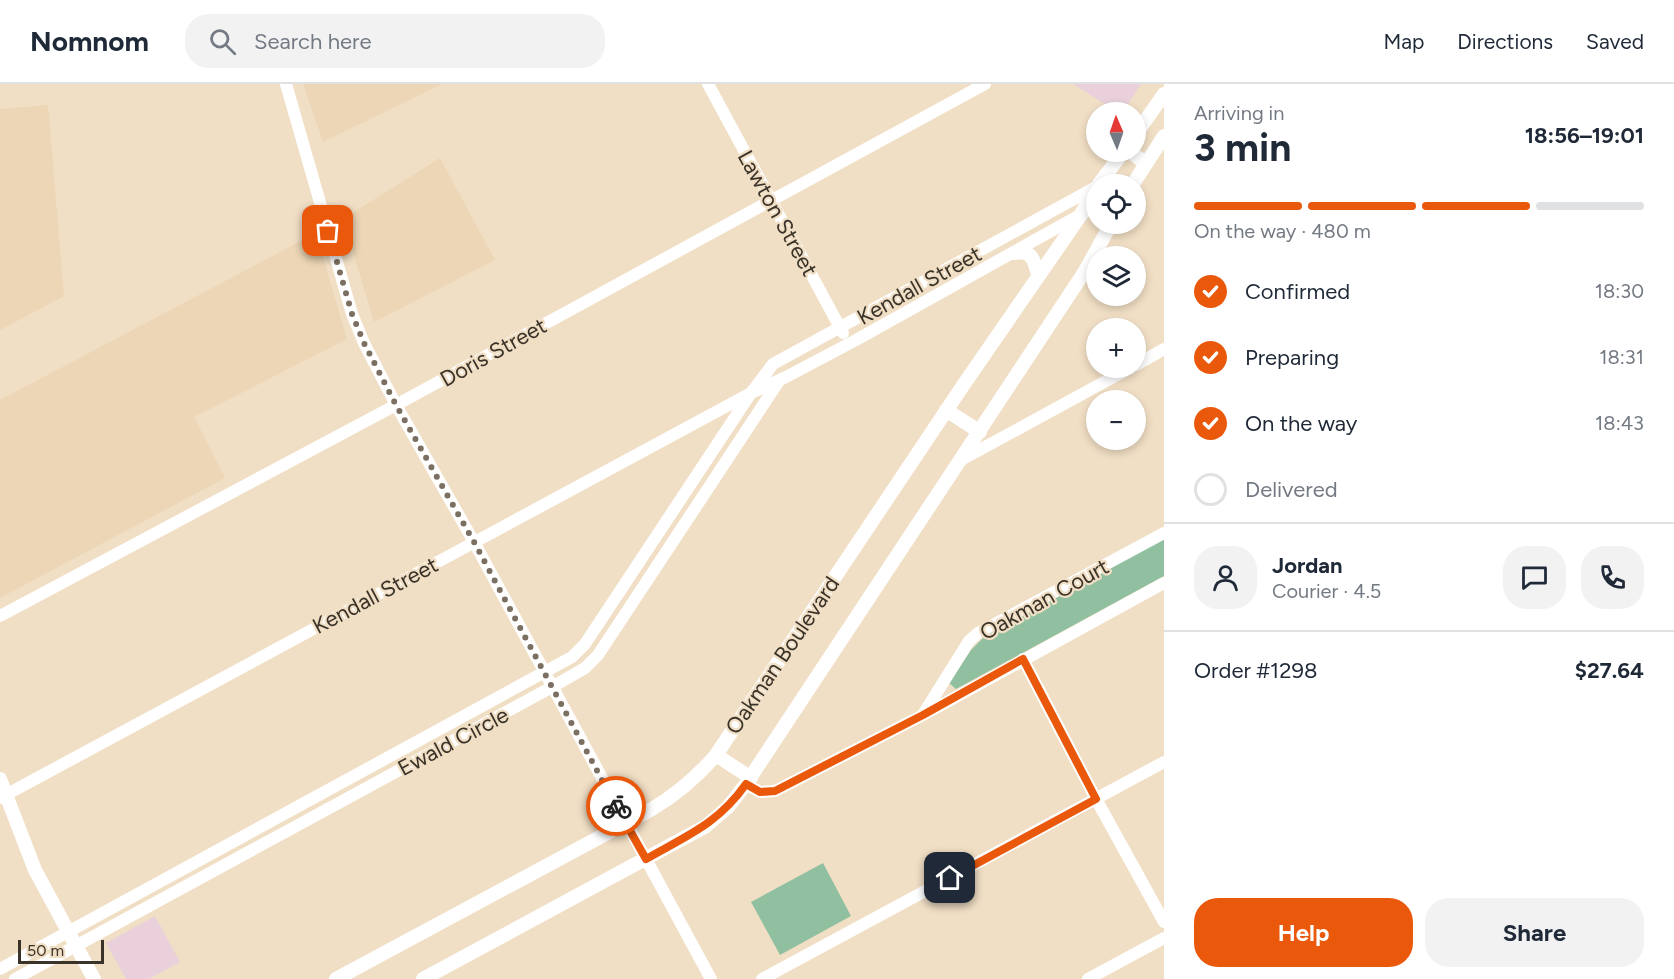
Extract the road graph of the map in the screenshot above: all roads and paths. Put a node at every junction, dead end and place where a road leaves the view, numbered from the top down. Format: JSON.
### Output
{"nodes":[{"id":1,"x":286,"y":84,"type":"edge"},
{"id":2,"x":708,"y":84,"type":"edge"},
{"id":3,"x":985,"y":84,"type":"edge"},
{"id":4,"x":1164,"y":94,"type":"edge"},
{"id":5,"x":1146,"y":120,"type":"edge"},
{"id":6,"x":1164,"y":136,"type":"edge"},
{"id":7,"x":1144,"y":162,"type":"edge"},
{"id":8,"x":1146,"y":164,"type":"junction"},
{"id":9,"x":1140,"y":174,"type":"edge"},
{"id":10,"x":1086,"y":193,"type":"edge"},
{"id":11,"x":770,"y":201,"type":"junction"},
{"id":12,"x":1086,"y":206,"type":"edge"},
{"id":13,"x":1086,"y":213,"type":"edge"},
{"id":14,"x":1080,"y":216,"type":"junction"},
{"id":15,"x":1105,"y":234,"type":"edge"},
{"id":16,"x":1014,"y":253,"type":"junction"},
{"id":17,"x":1038,"y":274,"type":"junction"},
{"id":18,"x":841,"y":328,"type":"junction"},
{"id":19,"x":848,"y":343,"type":"junction"},
{"id":20,"x":1164,"y":350,"type":"edge"},
{"id":21,"x":1146,"y":360,"type":"edge"},
{"id":22,"x":1112,"y":378,"type":"edge"},
{"id":23,"x":779,"y":380,"type":"junction"},
{"id":24,"x":751,"y":393,"type":"junction"},
{"id":25,"x":396,"y":405,"type":"junction"},
{"id":26,"x":946,"y":410,"type":"junction"},
{"id":27,"x":980,"y":432,"type":"junction"},
{"id":28,"x":961,"y":460,"type":"junction"},
{"id":29,"x":1164,"y":533,"type":"edge"},
{"id":30,"x":474,"y":542,"type":"junction"},
{"id":31,"x":1164,"y":583,"type":"edge"},
{"id":32,"x":0,"y":616,"type":"edge"},
{"id":33,"x":1023,"y":659,"type":"junction"},
{"id":34,"x":544,"y":673,"type":"junction"},
{"id":35,"x":552,"y":687,"type":"junction"},
{"id":36,"x":923,"y":715,"type":"junction"},
{"id":37,"x":716,"y":755,"type":"junction"},
{"id":38,"x":1164,"y":762,"type":"edge"},
{"id":39,"x":0,"y":779,"type":"edge"},
{"id":40,"x":748,"y":781,"type":"junction"},
{"id":41,"x":3,"y":796,"type":"edge"},
{"id":42,"x":1096,"y":799,"type":"junction"},
{"id":43,"x":626,"y":823,"type":"junction"},
{"id":44,"x":646,"y":859,"type":"junction"},
{"id":45,"x":1164,"y":922,"type":"edge"},
{"id":46,"x":68,"y":931,"type":"junction"},
{"id":47,"x":1164,"y":938,"type":"edge"},
{"id":48,"x":76,"y":945,"type":"junction"},
{"id":49,"x":0,"y":969,"type":"edge"},
{"id":50,"x":15,"y":979,"type":"edge"},
{"id":51,"x":94,"y":979,"type":"edge"},
{"id":52,"x":336,"y":979,"type":"edge"},
{"id":53,"x":423,"y":979,"type":"edge"},
{"id":54,"x":711,"y":979,"type":"edge"},
{"id":55,"x":762,"y":979,"type":"edge"},
{"id":56,"x":1088,"y":979,"type":"edge"}],
"edges":[{"from":1,"to":25,"type":"street"},
{"from":2,"to":11,"type":"street","name":"Lawton Street"},
{"from":3,"to":11,"type":"street","name":"Doris Street"},
{"from":4,"to":5,"type":"street"},
{"from":6,"to":8,"type":"street"},
{"from":7,"to":8,"type":"street"},
{"from":8,"to":9,"type":"street"},
{"from":10,"to":18,"type":"street","name":"Kendall Street"},
{"from":11,"to":18,"type":"street","name":"Lawton Street"},
{"from":11,"to":25,"type":"street","name":"Doris Street"},
{"from":12,"to":14,"type":"street","name":"Oakman Boulevard"},
{"from":13,"to":14,"type":"street","name":"Kendall Street"},
{"from":14,"to":16,"type":"street","name":"Kendall Street"},
{"from":14,"to":17,"type":"street","name":"Oakman Boulevard"},
{"from":15,"to":27,"type":"street","name":"Oakman Boulevard"},
{"from":16,"to":17,"type":"street"},
{"from":16,"to":19,"type":"street","name":"Kendall Street"},
{"from":17,"to":26,"type":"street","name":"Oakman Boulevard"},
{"from":18,"to":19,"type":"street","name":"Lawton Street"},
{"from":18,"to":24,"type":"street","name":"Kendall Street"},
{"from":19,"to":23,"type":"street","name":"Kendall Street"},
{"from":20,"to":21,"type":"street"},
{"from":22,"to":28,"type":"street"},
{"from":23,"to":24,"type":"street","name":"Kendall Street"},
{"from":23,"to":35,"type":"street","name":"Ewald Circle"},
{"from":24,"to":30,"type":"street","name":"Kendall Street"},
{"from":24,"to":34,"type":"street","name":"Ewald Circle"},
{"from":25,"to":30,"type":"street"},
{"from":25,"to":32,"type":"street","name":"Doris Street"},
{"from":26,"to":27,"type":"street"},
{"from":26,"to":37,"type":"street","name":"Oakman Boulevard"},
{"from":27,"to":28,"type":"street","name":"Oakman Boulevard"},
{"from":28,"to":40,"type":"street","name":"Oakman Boulevard"},
{"from":29,"to":36,"type":"street","name":"Oakman Court"},
{"from":30,"to":34,"type":"street"},
{"from":30,"to":41,"type":"street","name":"Kendall Street"},
{"from":31,"to":33,"type":"street","name":"Oakman Court"},
{"from":33,"to":36,"type":"street","name":"Oakman Court"},
{"from":33,"to":42,"type":"street"},
{"from":34,"to":35,"type":"street"},
{"from":34,"to":46,"type":"street","name":"Ewald Circle"},
{"from":35,"to":43,"type":"street"},
{"from":35,"to":48,"type":"street","name":"Ewald Circle"},
{"from":36,"to":40,"type":"street","name":"Oakman Court"},
{"from":37,"to":40,"type":"street"},
{"from":37,"to":43,"type":"street","name":"Oakman Boulevard"},
{"from":38,"to":42,"type":"street"},
{"from":39,"to":41,"type":"street"},
{"from":40,"to":44,"type":"street","name":"Oakman Boulevard"},
{"from":41,"to":46,"type":"street"},
{"from":42,"to":45,"type":"street"},
{"from":42,"to":55,"type":"street"},
{"from":43,"to":44,"type":"street"},
{"from":43,"to":52,"type":"street","name":"Oakman Boulevard"},
{"from":44,"to":53,"type":"street","name":"Oakman Boulevard"},
{"from":44,"to":54,"type":"street"},
{"from":46,"to":48,"type":"street"},
{"from":46,"to":49,"type":"street","name":"Ewald Circle"},
{"from":47,"to":56,"type":"street"},
{"from":48,"to":50,"type":"street","name":"Ewald Circle"},
{"from":48,"to":51,"type":"street"}]}
